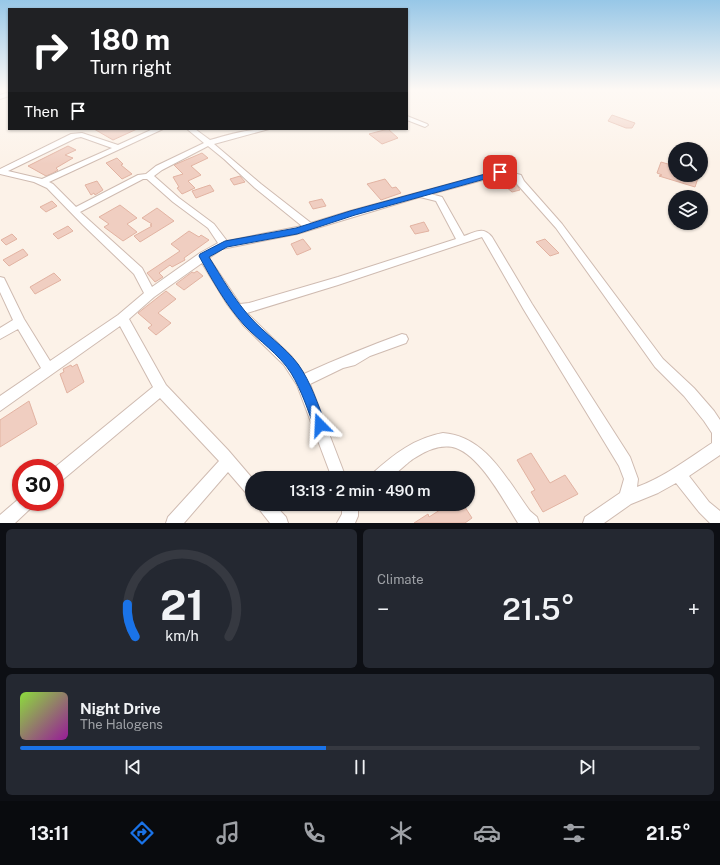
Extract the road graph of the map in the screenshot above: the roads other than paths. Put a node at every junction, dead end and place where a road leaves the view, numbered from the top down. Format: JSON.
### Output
{"nodes":[{"id":1,"x":408,"y":118,"type":"edge"},
{"id":2,"x":425,"y":125,"type":"dead end"},
{"id":3,"x":71,"y":130,"type":"edge"},
{"id":4,"x":157,"y":130,"type":"edge"},
{"id":5,"x":192,"y":130,"type":"edge"},
{"id":6,"x":259,"y":130,"type":"edge"},
{"id":7,"x":77,"y":135,"type":"junction"},
{"id":8,"x":209,"y":143,"type":"junction"},
{"id":9,"x":117,"y":147,"type":"junction"},
{"id":10,"x":0,"y":172,"type":"edge"},
{"id":11,"x":150,"y":176,"type":"junction"},
{"id":12,"x":43,"y":182,"type":"junction"},
{"id":13,"x":417,"y":195,"type":"junction"},
{"id":14,"x":75,"y":211,"type":"junction"},
{"id":15,"x":309,"y":226,"type":"junction"},
{"id":16,"x":462,"y":240,"type":"junction"},
{"id":17,"x":225,"y":244,"type":"junction"},
{"id":18,"x":203,"y":256,"type":"junction"},
{"id":19,"x":0,"y":281,"type":"edge"},
{"id":20,"x":150,"y":294,"type":"junction"},
{"id":21,"x":238,"y":309,"type":"junction"},
{"id":22,"x":122,"y":318,"type":"junction"},
{"id":23,"x":20,"y":322,"type":"junction"},
{"id":24,"x":0,"y":334,"type":"edge"},
{"id":25,"x":402,"y":339,"type":"dead end"},
{"id":26,"x":48,"y":369,"type":"junction"},
{"id":27,"x":302,"y":381,"type":"junction"},
{"id":28,"x":161,"y":390,"type":"junction"},
{"id":29,"x":0,"y":404,"type":"edge"},
{"id":30,"x":228,"y":461,"type":"junction"},
{"id":31,"x":64,"y":470,"type":"edge"},
{"id":32,"x":336,"y":471,"type":"edge"},
{"id":33,"x":386,"y":471,"type":"edge"},
{"id":34,"x":678,"y":474,"type":"junction"},
{"id":35,"x":245,"y":481,"type":"edge"},
{"id":36,"x":626,"y":498,"type":"junction"},
{"id":37,"x":17,"y":511,"type":"edge"},
{"id":38,"x":270,"y":511,"type":"edge"},
{"id":39,"x":350,"y":511,"type":"edge"},
{"id":40,"x":720,"y":522,"type":"edge"},
{"id":41,"x":3,"y":523,"type":"edge"},
{"id":42,"x":174,"y":523,"type":"edge"},
{"id":43,"x":280,"y":523,"type":"edge"},
{"id":44,"x":345,"y":523,"type":"edge"},
{"id":45,"x":531,"y":523,"type":"edge"},
{"id":46,"x":591,"y":523,"type":"edge"}],
"edges":[{"from":1,"to":2,"type":"street"},
{"from":3,"to":7,"type":"street"},
{"from":4,"to":9,"type":"street"},
{"from":5,"to":8,"type":"street"},
{"from":6,"to":8,"type":"street"},
{"from":7,"to":9,"type":"street"},
{"from":7,"to":10,"type":"street"},
{"from":8,"to":11,"type":"street"},
{"from":8,"to":15,"type":"street"},
{"from":9,"to":12,"type":"street"},
{"from":10,"to":12,"type":"street"},
{"from":11,"to":14,"type":"street"},
{"from":11,"to":17,"type":"street"},
{"from":12,"to":14,"type":"street"},
{"from":13,"to":15,"type":"street"},
{"from":13,"to":16,"type":"street"},
{"from":13,"to":34,"type":"street"},
{"from":14,"to":20,"type":"street"},
{"from":15,"to":17,"type":"street"},
{"from":16,"to":21,"type":"street"},
{"from":16,"to":36,"type":"street"},
{"from":17,"to":18,"type":"street"},
{"from":18,"to":20,"type":"street"},
{"from":18,"to":21,"type":"street"},
{"from":19,"to":23,"type":"street"},
{"from":20,"to":22,"type":"street"},
{"from":21,"to":27,"type":"street"},
{"from":22,"to":26,"type":"street"},
{"from":22,"to":28,"type":"street"},
{"from":23,"to":24,"type":"street"},
{"from":23,"to":26,"type":"street"},
{"from":25,"to":27,"type":"street"},
{"from":26,"to":29,"type":"street"},
{"from":27,"to":32,"type":"street"},
{"from":28,"to":30,"type":"street"},
{"from":28,"to":31,"type":"street"},
{"from":30,"to":35,"type":"street"},
{"from":30,"to":42,"type":"street"},
{"from":33,"to":45,"type":"street"},
{"from":34,"to":36,"type":"street"},
{"from":34,"to":40,"type":"street"},
{"from":36,"to":46,"type":"street"},
{"from":37,"to":41,"type":"street"},
{"from":38,"to":43,"type":"street"},
{"from":39,"to":44,"type":"street"}]}
